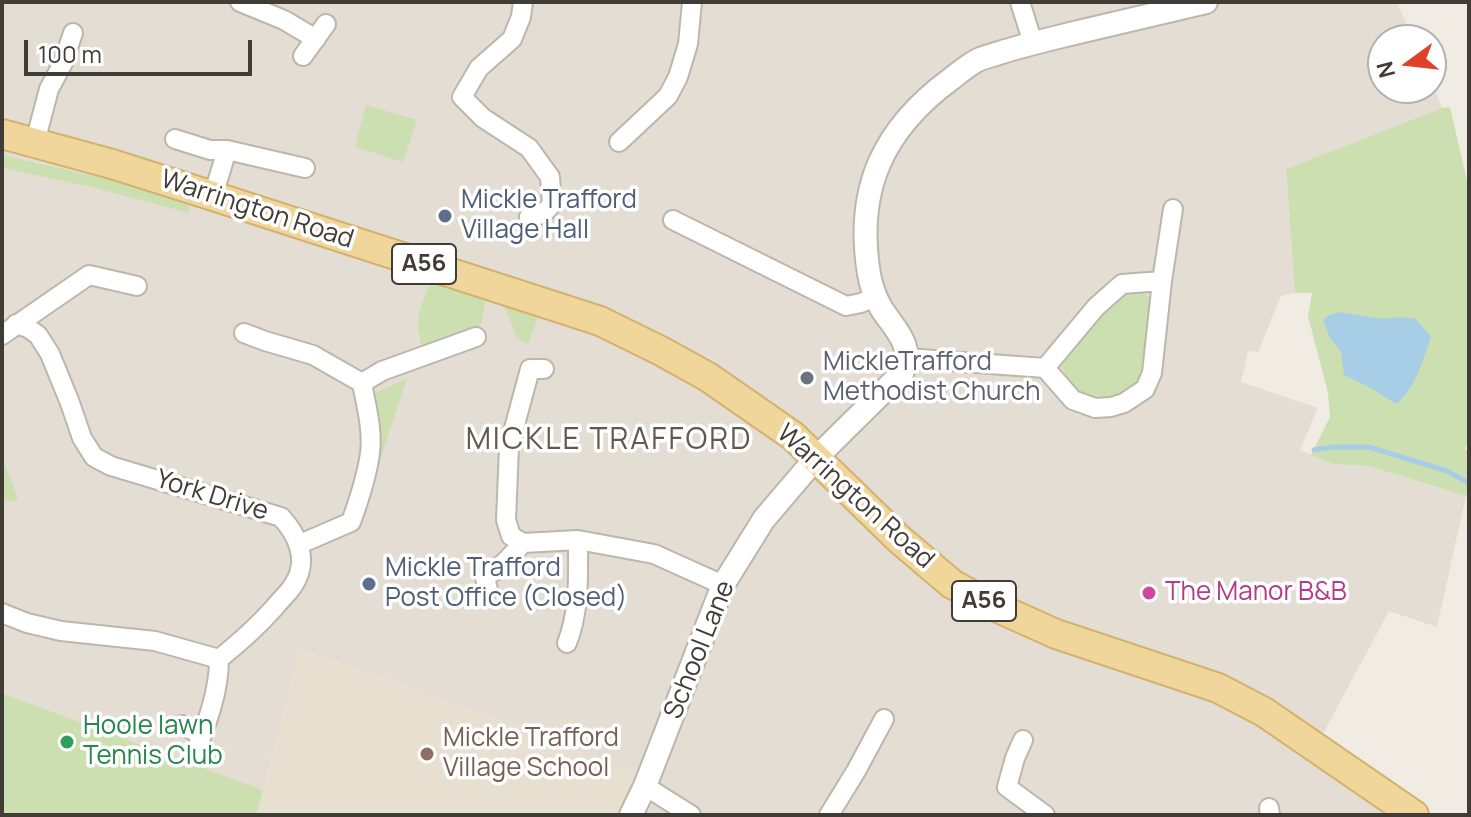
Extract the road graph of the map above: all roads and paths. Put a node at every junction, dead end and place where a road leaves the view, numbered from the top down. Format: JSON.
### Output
{"nodes":[{"id":1,"x":240,"y":2,"type":"edge"},
{"id":2,"x":523,"y":2,"type":"edge"},
{"id":3,"x":692,"y":2,"type":"edge"},
{"id":4,"x":1020,"y":2,"type":"edge"},
{"id":5,"x":1206,"y":2,"type":"edge"},
{"id":6,"x":73,"y":33,"type":"dead end"},
{"id":7,"x":1033,"y":43,"type":"junction"},
{"id":8,"x":303,"y":56,"type":"dead end"},
{"id":9,"x":2,"y":134,"type":"edge"},
{"id":10,"x":175,"y":139,"type":"dead end"},
{"id":11,"x":35,"y":142,"type":"junction"},
{"id":12,"x":619,"y":142,"type":"dead end"},
{"id":13,"x":227,"y":150,"type":"junction"},
{"id":14,"x":305,"y":168,"type":"dead end"},
{"id":15,"x":213,"y":196,"type":"junction"},
{"id":16,"x":1173,"y":209,"type":"dead end"},
{"id":17,"x":529,"y":217,"type":"dead end"},
{"id":18,"x":673,"y":220,"type":"dead end"},
{"id":19,"x":1162,"y":281,"type":"junction"},
{"id":20,"x":137,"y":286,"type":"dead end"},
{"id":21,"x":875,"y":297,"type":"junction"},
{"id":22,"x":9,"y":329,"type":"edge"},
{"id":23,"x":244,"y":333,"type":"dead end"},
{"id":24,"x":476,"y":337,"type":"dead end"},
{"id":25,"x":265,"y":341,"type":"junction"},
{"id":26,"x":907,"y":358,"type":"junction"},
{"id":27,"x":262,"y":361,"type":"dead end"},
{"id":28,"x":1045,"y":368,"type":"junction"},
{"id":29,"x":544,"y":369,"type":"dead end"},
{"id":30,"x":362,"y":383,"type":"junction"},
{"id":31,"x":816,"y":458,"type":"junction"},
{"id":32,"x":578,"y":540,"type":"junction"},
{"id":33,"x":523,"y":543,"type":"junction"},
{"id":34,"x":300,"y":544,"type":"junction"},
{"id":35,"x":482,"y":579,"type":"dead end"},
{"id":36,"x":723,"y":585,"type":"junction"},
{"id":37,"x":2,"y":613,"type":"edge"},
{"id":38,"x":567,"y":643,"type":"dead end"},
{"id":39,"x":219,"y":659,"type":"junction"},
{"id":40,"x":884,"y":719,"type":"dead end"},
{"id":41,"x":182,"y":725,"type":"dead end"},
{"id":42,"x":202,"y":735,"type":"junction"},
{"id":43,"x":1023,"y":740,"type":"dead end"},
{"id":44,"x":195,"y":753,"type":"dead end"},
{"id":45,"x":645,"y":786,"type":"junction"},
{"id":46,"x":631,"y":815,"type":"edge"},
{"id":47,"x":691,"y":815,"type":"edge"},
{"id":48,"x":829,"y":815,"type":"edge"},
{"id":49,"x":1045,"y":815,"type":"edge"},
{"id":50,"x":1414,"y":815,"type":"edge"}],
"edges":[{"from":1,"to":8,"type":"street"},
{"from":2,"to":17,"type":"street"},
{"from":3,"to":12,"type":"street"},
{"from":4,"to":7,"type":"street"},
{"from":5,"to":7,"type":"street"},
{"from":6,"to":11,"type":"street"},
{"from":7,"to":21,"type":"street"},
{"from":9,"to":11,"type":"main road","name":"Warrington Road","number":"A56"},
{"from":10,"to":13,"type":"street"},
{"from":11,"to":15,"type":"main road","name":"Warrington Road","number":"A56"},
{"from":13,"to":14,"type":"street"},
{"from":13,"to":15,"type":"street"},
{"from":15,"to":31,"type":"main road","name":"Warrington Road","number":"A56"},
{"from":16,"to":19,"type":"street"},
{"from":18,"to":21,"type":"street"},
{"from":19,"to":28,"type":"street"},
{"from":19,"to":28,"type":"street"},
{"from":20,"to":22,"type":"street"},
{"from":21,"to":26,"type":"street"},
{"from":22,"to":34,"type":"street","name":"York Drive"},
{"from":23,"to":25,"type":"street"},
{"from":24,"to":30,"type":"street"},
{"from":25,"to":27,"type":"street"},
{"from":25,"to":30,"type":"street"},
{"from":26,"to":28,"type":"street"},
{"from":26,"to":31,"type":"street","name":"School Lane"},
{"from":29,"to":33,"type":"street"},
{"from":30,"to":34,"type":"street"},
{"from":31,"to":36,"type":"street","name":"School Lane"},
{"from":31,"to":50,"type":"main road","name":"Warrington Road","number":"A56"},
{"from":32,"to":33,"type":"street"},
{"from":32,"to":36,"type":"street"},
{"from":32,"to":38,"type":"street"},
{"from":33,"to":35,"type":"street"},
{"from":34,"to":39,"type":"street"},
{"from":36,"to":45,"type":"street","name":"School Lane"},
{"from":37,"to":39,"type":"street"},
{"from":39,"to":42,"type":"street"},
{"from":40,"to":48,"type":"street"},
{"from":41,"to":42,"type":"street"},
{"from":42,"to":44,"type":"street"},
{"from":43,"to":49,"type":"street"},
{"from":45,"to":46,"type":"street","name":"School Lane"},
{"from":45,"to":47,"type":"street"}]}
